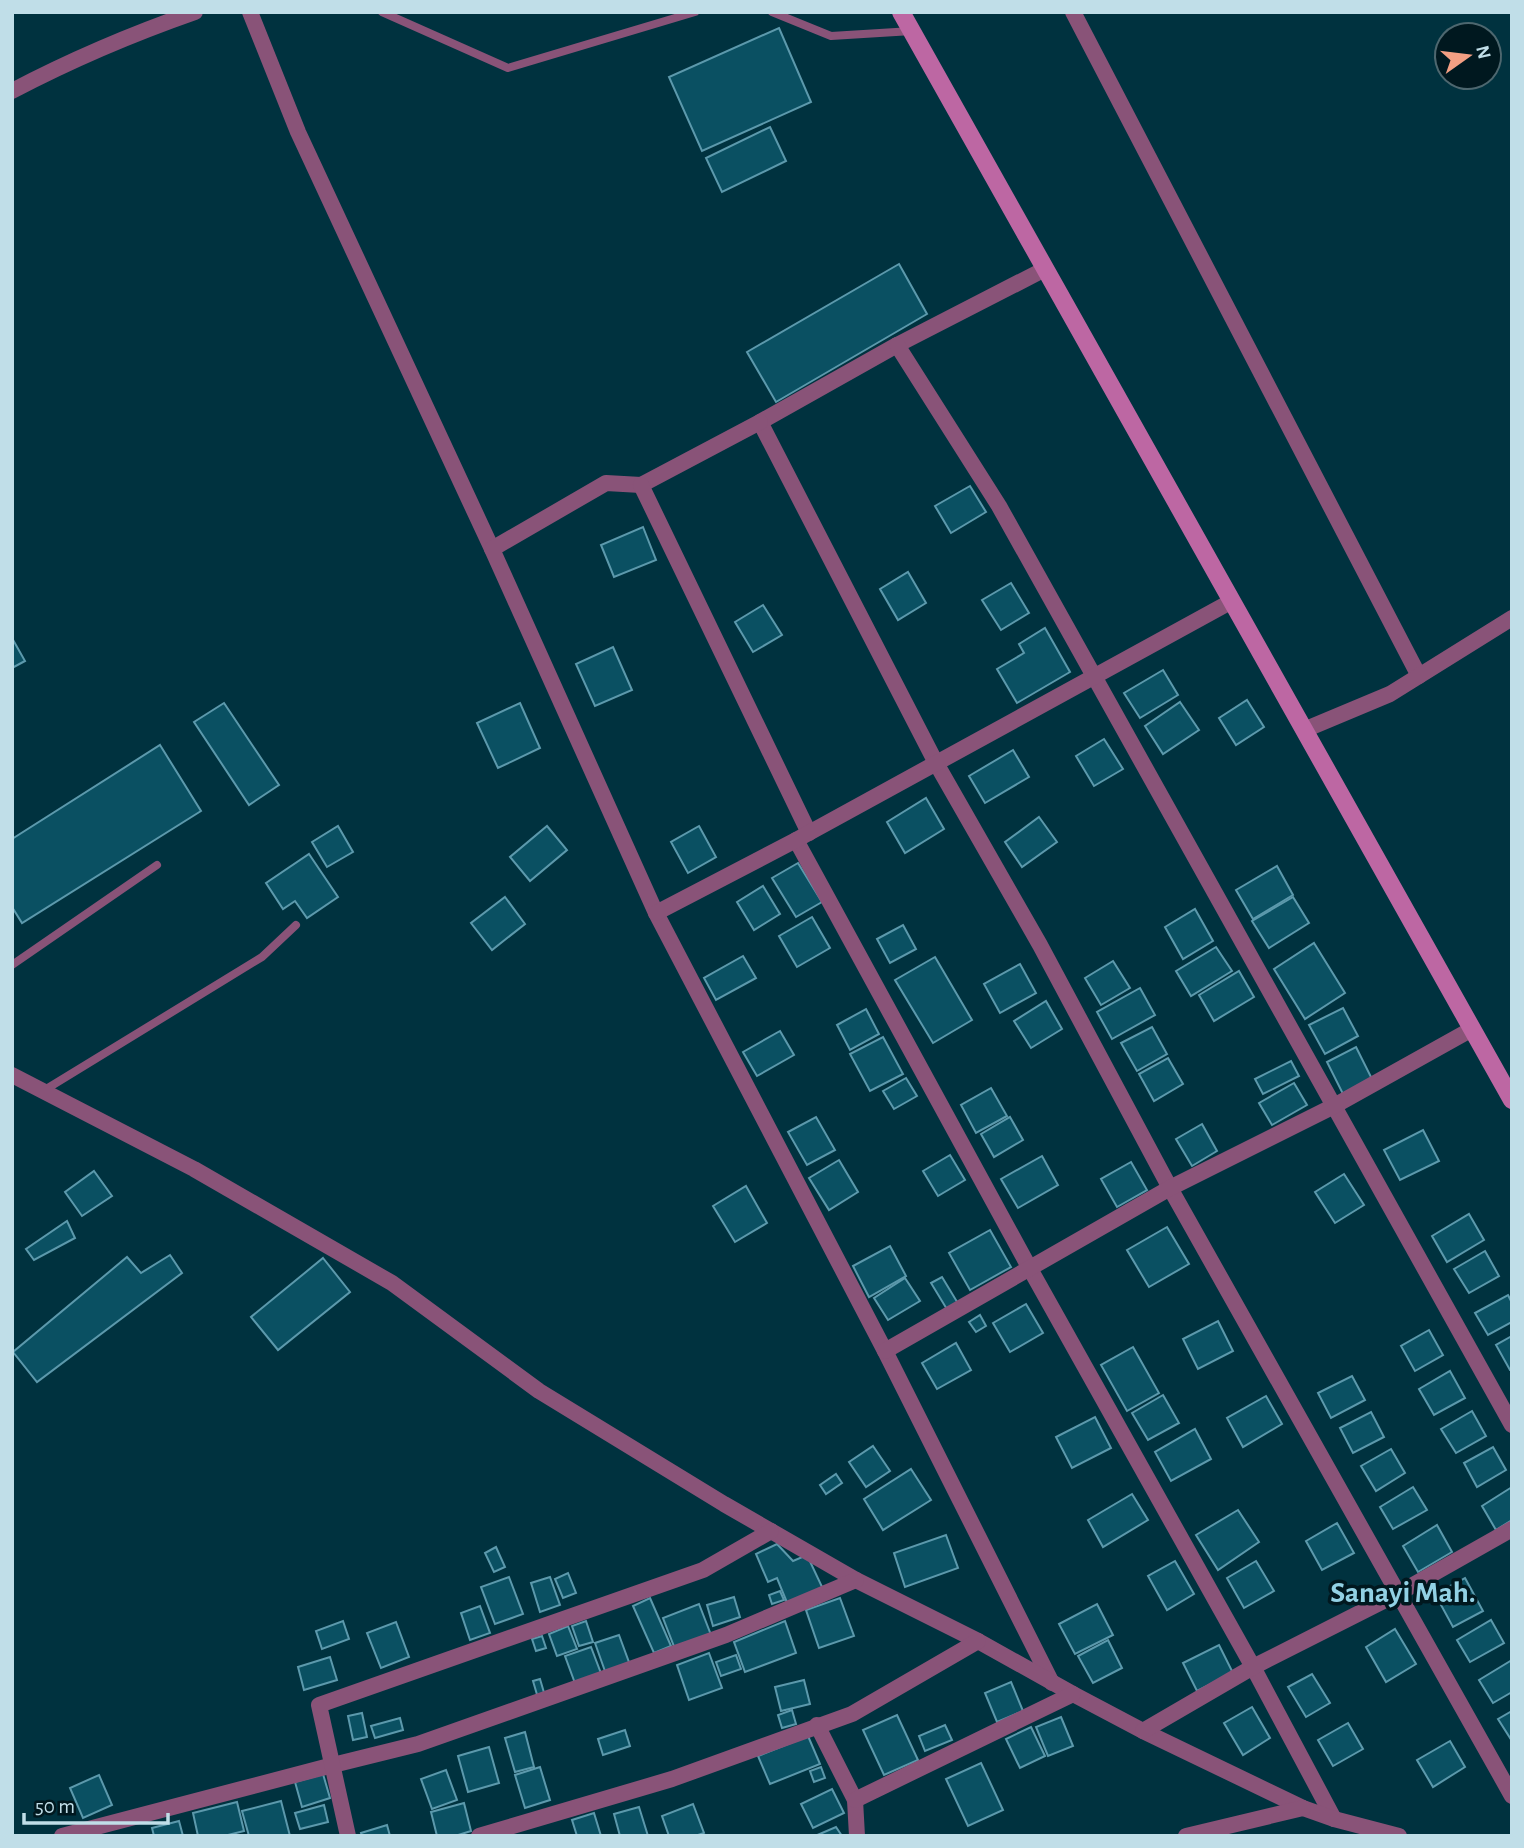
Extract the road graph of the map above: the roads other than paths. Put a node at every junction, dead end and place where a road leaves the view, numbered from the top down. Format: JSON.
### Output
{"nodes":[{"id":1,"x":195,"y":12,"type":"edge"},
{"id":2,"x":250,"y":12,"type":"edge"},
{"id":3,"x":382,"y":12,"type":"edge"},
{"id":4,"x":695,"y":12,"type":"edge"},
{"id":5,"x":772,"y":12,"type":"edge"},
{"id":6,"x":901,"y":12,"type":"edge"},
{"id":7,"x":1073,"y":12,"type":"edge"},
{"id":8,"x":912,"y":31,"type":"junction"},
{"id":9,"x":12,"y":91,"type":"edge"},
{"id":10,"x":1045,"y":269,"type":"junction"},
{"id":11,"x":897,"y":345,"type":"junction"},
{"id":12,"x":760,"y":422,"type":"junction"},
{"id":13,"x":640,"y":485,"type":"junction"},
{"id":14,"x":492,"y":549,"type":"junction"},
{"id":15,"x":1232,"y":601,"type":"junction"},
{"id":16,"x":1512,"y":618,"type":"edge"},
{"id":17,"x":1419,"y":676,"type":"junction"},
{"id":18,"x":1094,"y":677,"type":"junction"},
{"id":19,"x":1304,"y":730,"type":"junction"},
{"id":20,"x":936,"y":763,"type":"junction"},
{"id":21,"x":803,"y":837,"type":"junction"},
{"id":22,"x":157,"y":865,"type":"dead end"},
{"id":23,"x":656,"y":913,"type":"junction"},
{"id":24,"x":296,"y":925,"type":"dead end"},
{"id":25,"x":12,"y":965,"type":"edge"},
{"id":26,"x":1472,"y":1029,"type":"junction"},
{"id":27,"x":12,"y":1075,"type":"edge"},
{"id":28,"x":43,"y":1091,"type":"junction"},
{"id":29,"x":1512,"y":1100,"type":"edge"},
{"id":30,"x":1334,"y":1106,"type":"junction"},
{"id":31,"x":1170,"y":1188,"type":"junction"},
{"id":32,"x":1029,"y":1267,"type":"junction"},
{"id":33,"x":885,"y":1351,"type":"junction"},
{"id":34,"x":1512,"y":1425,"type":"edge"},
{"id":35,"x":1512,"y":1530,"type":"edge"},
{"id":36,"x":771,"y":1531,"type":"junction"},
{"id":37,"x":856,"y":1580,"type":"junction"},
{"id":38,"x":1399,"y":1593,"type":"junction"},
{"id":39,"x":978,"y":1641,"type":"junction"},
{"id":40,"x":1254,"y":1667,"type":"junction"},
{"id":41,"x":1052,"y":1682,"type":"junction"},
{"id":42,"x":1073,"y":1694,"type":"junction"},
{"id":43,"x":817,"y":1725,"type":"junction"},
{"id":44,"x":1143,"y":1731,"type":"junction"},
{"id":45,"x":333,"y":1765,"type":"junction"},
{"id":46,"x":1512,"y":1796,"type":"edge"},
{"id":47,"x":855,"y":1800,"type":"junction"},
{"id":48,"x":1303,"y":1808,"type":"junction"},
{"id":49,"x":1334,"y":1819,"type":"junction"},
{"id":50,"x":62,"y":1836,"type":"edge"},
{"id":51,"x":348,"y":1836,"type":"edge"},
{"id":52,"x":479,"y":1836,"type":"edge"},
{"id":53,"x":858,"y":1836,"type":"edge"},
{"id":54,"x":1186,"y":1836,"type":"edge"},
{"id":55,"x":1399,"y":1836,"type":"edge"}],
"edges":[{"from":1,"to":9,"type":"street"},
{"from":2,"to":14,"type":"street"},
{"from":3,"to":4,"type":"lane"},
{"from":5,"to":8,"type":"lane"},
{"from":6,"to":8,"type":"main road"},
{"from":7,"to":17,"type":"street"},
{"from":8,"to":10,"type":"main road"},
{"from":10,"to":11,"type":"street"},
{"from":10,"to":15,"type":"main road"},
{"from":11,"to":12,"type":"street"},
{"from":11,"to":18,"type":"street"},
{"from":12,"to":13,"type":"street"},
{"from":12,"to":20,"type":"street"},
{"from":13,"to":14,"type":"street"},
{"from":13,"to":21,"type":"street"},
{"from":14,"to":23,"type":"street"},
{"from":15,"to":18,"type":"street"},
{"from":15,"to":19,"type":"main road"},
{"from":16,"to":17,"type":"street"},
{"from":17,"to":19,"type":"street"},
{"from":18,"to":20,"type":"street"},
{"from":18,"to":30,"type":"street"},
{"from":19,"to":26,"type":"main road"},
{"from":20,"to":21,"type":"street"},
{"from":20,"to":31,"type":"street"},
{"from":21,"to":23,"type":"street"},
{"from":21,"to":32,"type":"street"},
{"from":22,"to":25,"type":"lane"},
{"from":23,"to":33,"type":"street"},
{"from":24,"to":28,"type":"lane"},
{"from":26,"to":29,"type":"main road"},
{"from":26,"to":30,"type":"street"},
{"from":27,"to":28,"type":"street"},
{"from":28,"to":36,"type":"street"},
{"from":30,"to":31,"type":"street"},
{"from":30,"to":34,"type":"street"},
{"from":31,"to":32,"type":"street"},
{"from":31,"to":38,"type":"street"},
{"from":32,"to":33,"type":"street"},
{"from":32,"to":40,"type":"street"},
{"from":33,"to":41,"type":"street"},
{"from":35,"to":38,"type":"street"},
{"from":36,"to":37,"type":"street"},
{"from":36,"to":45,"type":"street"},
{"from":37,"to":39,"type":"street"},
{"from":37,"to":45,"type":"street"},
{"from":38,"to":40,"type":"street"},
{"from":38,"to":46,"type":"street"},
{"from":39,"to":41,"type":"street"},
{"from":39,"to":43,"type":"street"},
{"from":40,"to":44,"type":"street"},
{"from":40,"to":49,"type":"street"},
{"from":41,"to":42,"type":"street"},
{"from":42,"to":44,"type":"street"},
{"from":42,"to":47,"type":"street"},
{"from":43,"to":47,"type":"street"},
{"from":43,"to":52,"type":"street"},
{"from":44,"to":48,"type":"street"},
{"from":45,"to":50,"type":"street"},
{"from":45,"to":51,"type":"street"},
{"from":47,"to":53,"type":"street"},
{"from":48,"to":49,"type":"street"},
{"from":48,"to":54,"type":"street"},
{"from":49,"to":55,"type":"street"}]}
